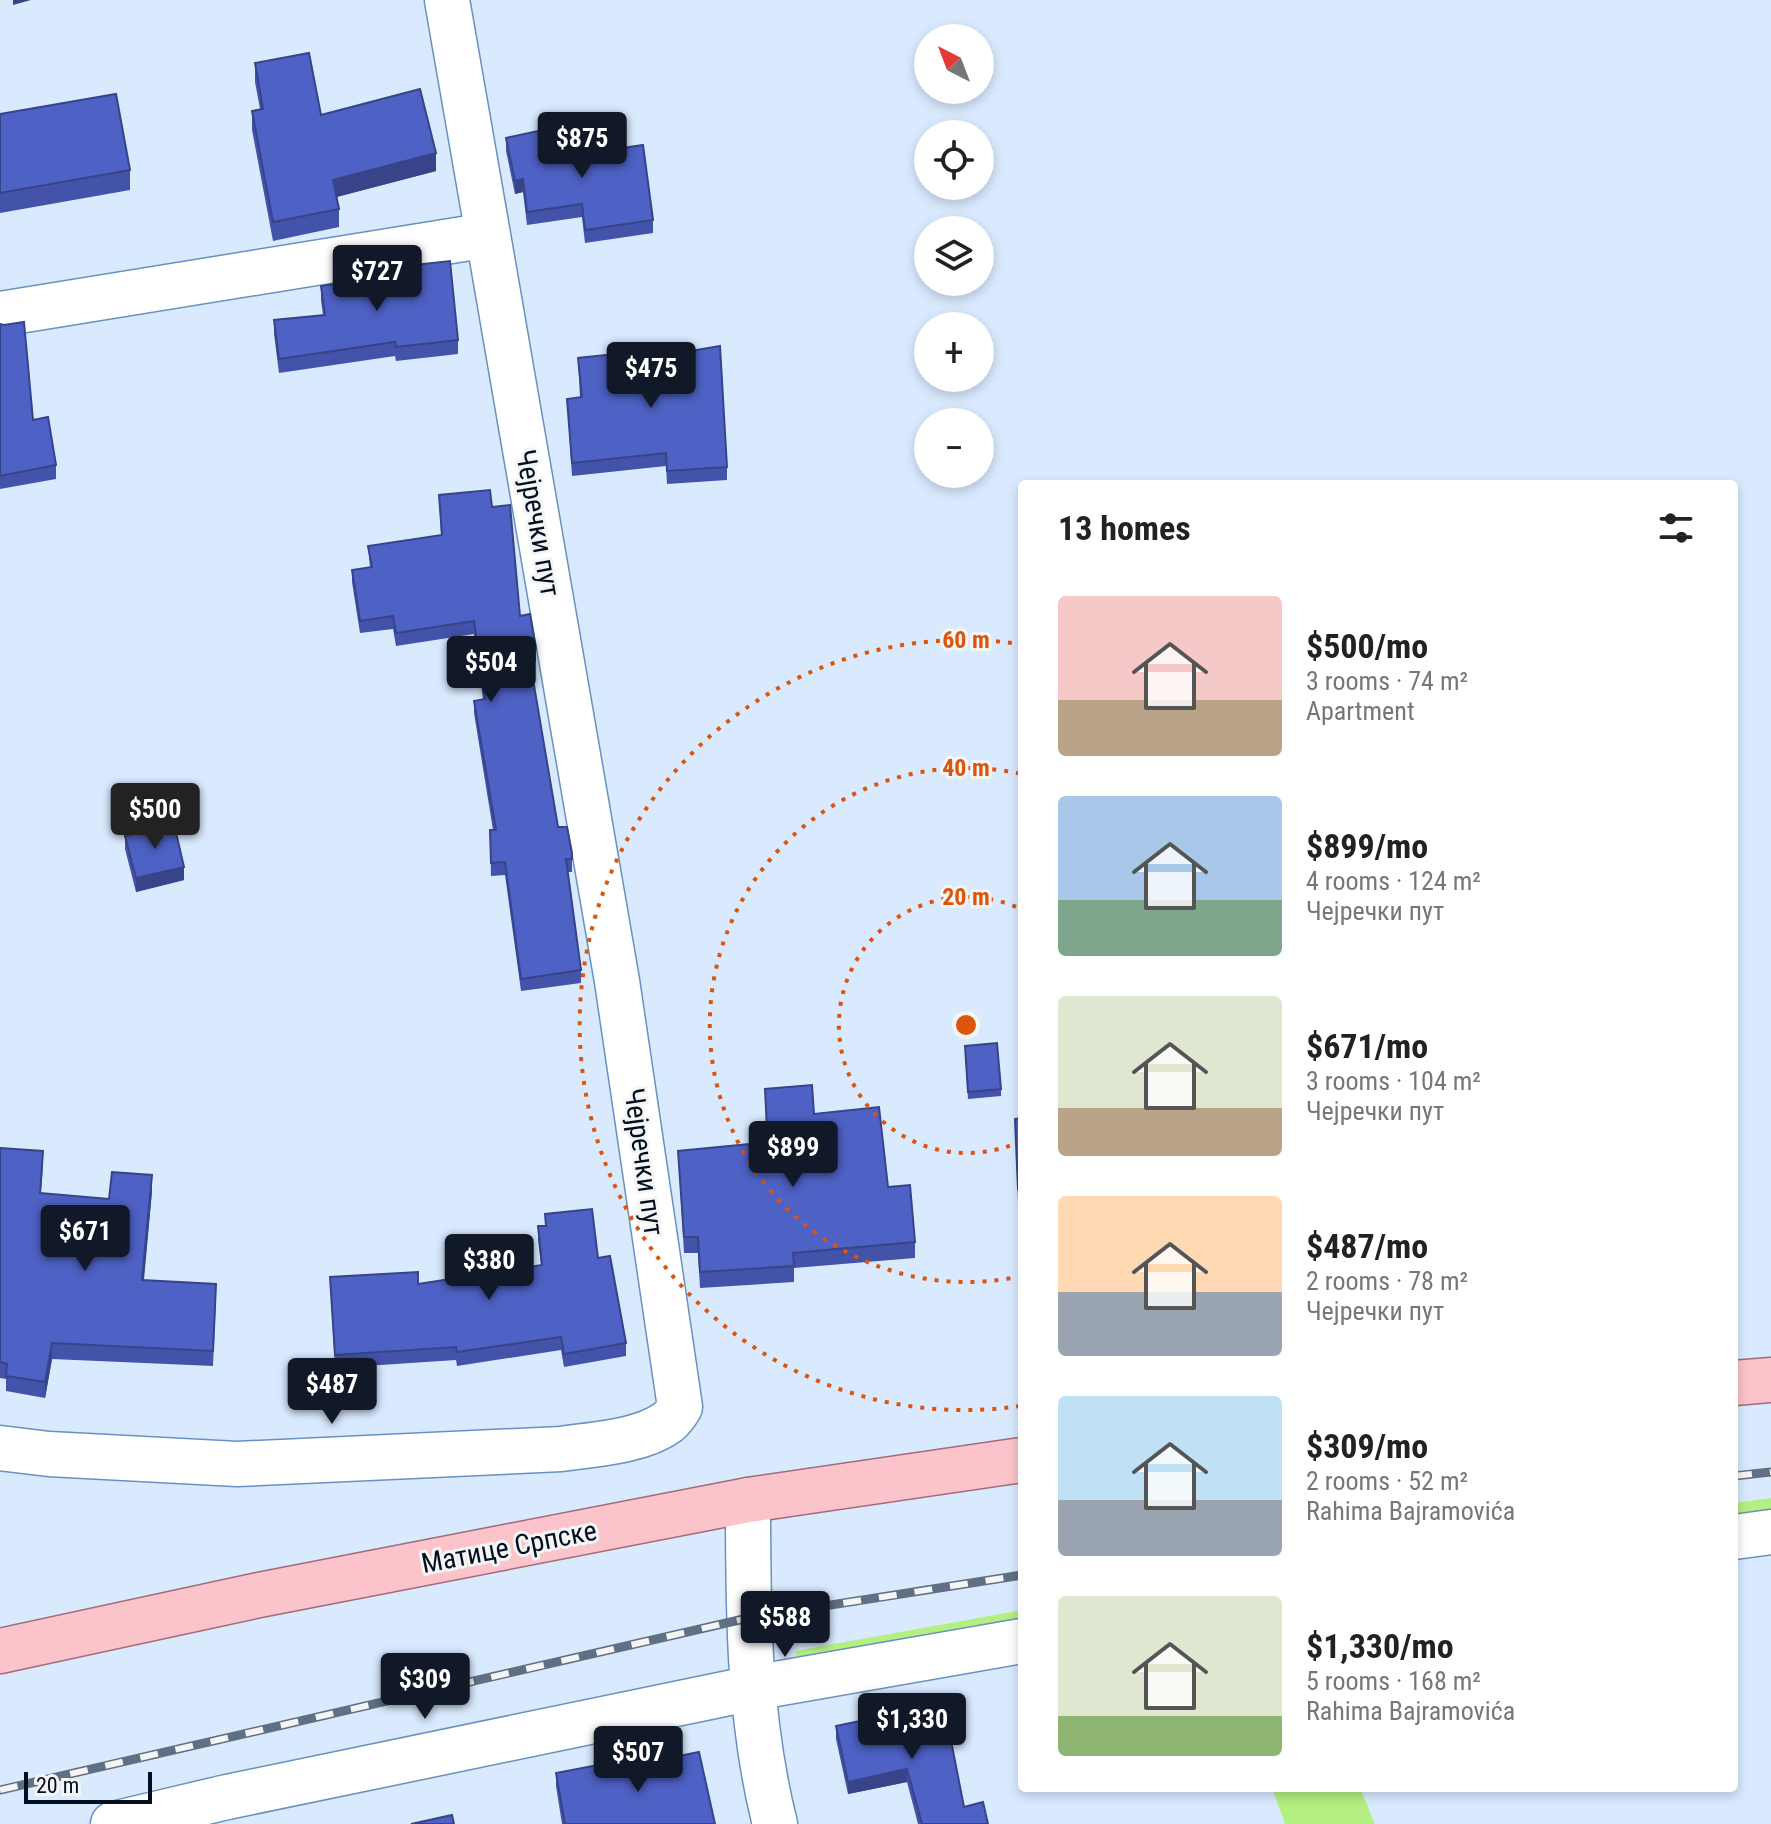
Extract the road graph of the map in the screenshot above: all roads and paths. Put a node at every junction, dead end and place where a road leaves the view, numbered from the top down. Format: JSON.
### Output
{"nodes":[{"id":1,"x":447,"y":0,"type":"edge"},
{"id":2,"x":488,"y":235,"type":"junction"},
{"id":3,"x":0,"y":314,"type":"edge"},
{"id":4,"x":1771,"y":1380,"type":"edge"},
{"id":5,"x":1738,"y":1383,"type":"edge"},
{"id":6,"x":0,"y":1448,"type":"edge"},
{"id":7,"x":1018,"y":1461,"type":"edge"},
{"id":8,"x":748,"y":1500,"type":"junction"},
{"id":9,"x":1771,"y":1532,"type":"edge"},
{"id":10,"x":1738,"y":1536,"type":"edge"},
{"id":11,"x":1018,"y":1642,"type":"edge"},
{"id":12,"x":0,"y":1651,"type":"edge"},
{"id":13,"x":753,"y":1688,"type":"junction"},
{"id":14,"x":113,"y":1824,"type":"edge"},
{"id":15,"x":775,"y":1824,"type":"edge"}],
"edges":[{"from":1,"to":2,"type":"street","name":"Чејречки пут"},
{"from":2,"to":3,"type":"street"},
{"from":2,"to":6,"type":"street","name":"Чејречки пут"},
{"from":4,"to":5,"type":"main road"},
{"from":7,"to":8,"type":"main road","name":"Матице Српске"},
{"from":8,"to":12,"type":"main road","name":"Матице Српске"},
{"from":8,"to":13,"type":"street"},
{"from":9,"to":10,"type":"street"},
{"from":11,"to":13,"type":"street"},
{"from":13,"to":14,"type":"street"},
{"from":13,"to":15,"type":"street"}]}
